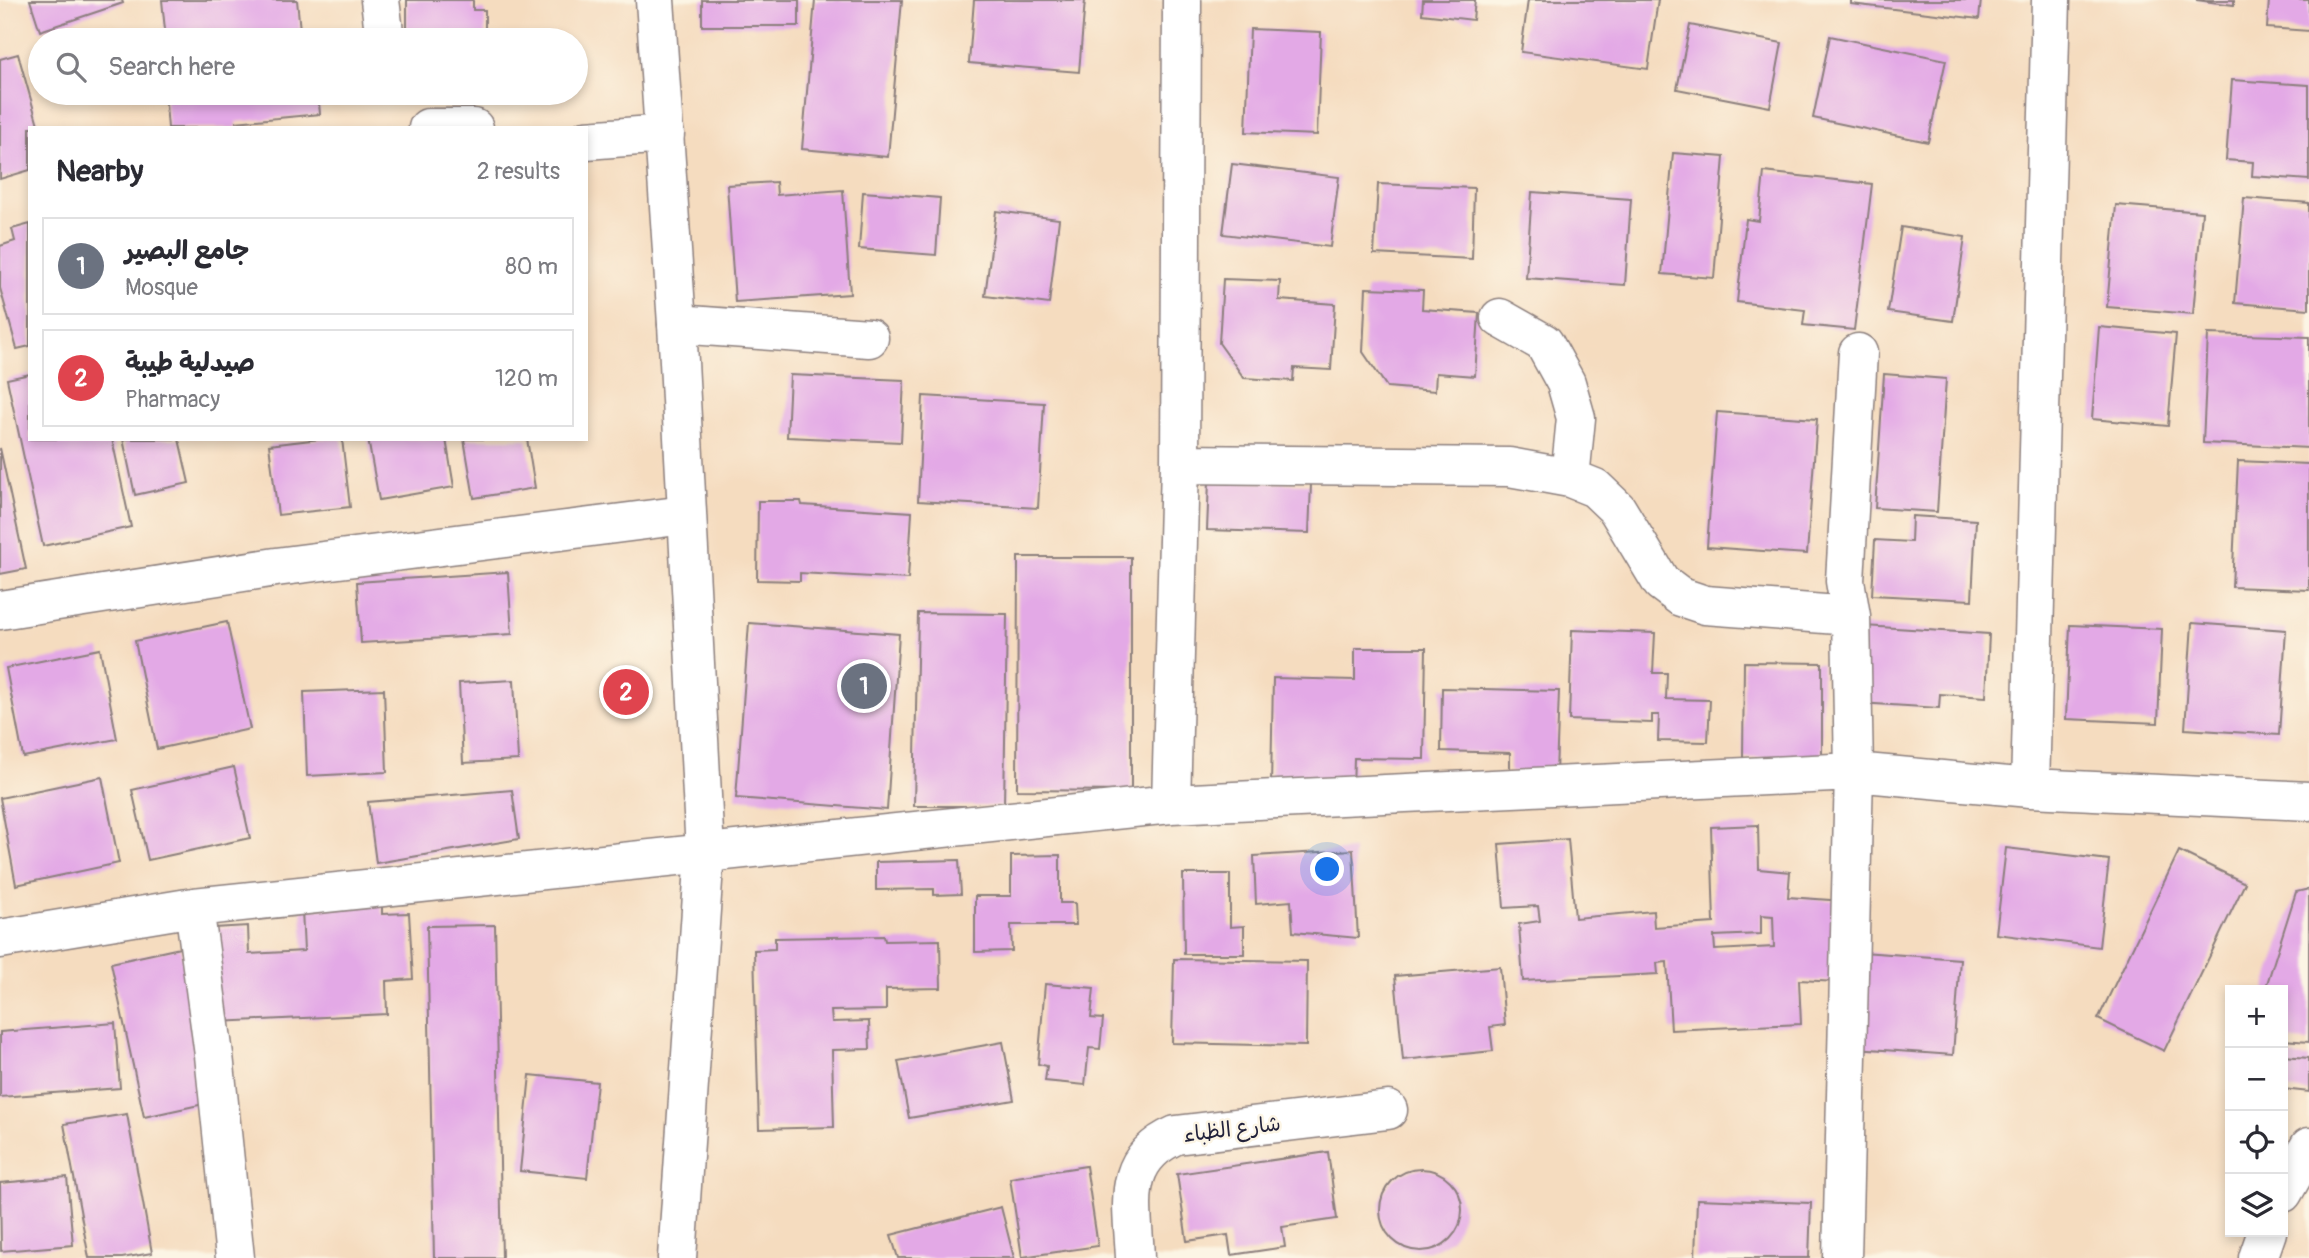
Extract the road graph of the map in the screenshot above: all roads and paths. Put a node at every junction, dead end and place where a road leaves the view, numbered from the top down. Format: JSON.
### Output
{"nodes":[{"id":1,"x":380,"y":0,"type":"edge"},
{"id":2,"x":655,"y":0,"type":"edge"},
{"id":3,"x":1182,"y":0,"type":"edge"},
{"id":4,"x":2051,"y":0,"type":"edge"},
{"id":5,"x":384,"y":28,"type":"edge"},
{"id":6,"x":665,"y":134,"type":"junction"},
{"id":7,"x":588,"y":140,"type":"edge"},
{"id":8,"x":1500,"y":318,"type":"dead end"},
{"id":9,"x":677,"y":324,"type":"junction"},
{"id":10,"x":869,"y":338,"type":"dead end"},
{"id":11,"x":1858,"y":353,"type":"dead end"},
{"id":12,"x":1180,"y":464,"type":"junction"},
{"id":13,"x":1570,"y":478,"type":"junction"},
{"id":14,"x":685,"y":515,"type":"junction"},
{"id":15,"x":0,"y":610,"type":"edge"},
{"id":16,"x":1851,"y":616,"type":"junction"},
{"id":17,"x":1854,"y":772,"type":"junction"},
{"id":18,"x":2030,"y":788,"type":"junction"},
{"id":19,"x":2309,"y":801,"type":"edge"},
{"id":20,"x":1171,"y":804,"type":"junction"},
{"id":21,"x":705,"y":852,"type":"junction"},
{"id":22,"x":194,"y":907,"type":"junction"},
{"id":23,"x":0,"y":939,"type":"edge"},
{"id":24,"x":1388,"y":1110,"type":"dead end"},
{"id":25,"x":2309,"y":1147,"type":"edge"},
{"id":26,"x":2288,"y":1184,"type":"edge"},
{"id":27,"x":2265,"y":1237,"type":"edge"},
{"id":28,"x":235,"y":1258,"type":"edge"},
{"id":29,"x":677,"y":1258,"type":"edge"},
{"id":30,"x":1135,"y":1258,"type":"edge"},
{"id":31,"x":1842,"y":1258,"type":"edge"},
{"id":32,"x":2258,"y":1258,"type":"edge"}],
"edges":[{"from":1,"to":5,"type":"street"},
{"from":2,"to":6,"type":"street"},
{"from":3,"to":12,"type":"street"},
{"from":4,"to":18,"type":"street"},
{"from":6,"to":7,"type":"street"},
{"from":6,"to":9,"type":"street"},
{"from":8,"to":13,"type":"street"},
{"from":9,"to":10,"type":"street"},
{"from":9,"to":14,"type":"street"},
{"from":11,"to":16,"type":"street"},
{"from":12,"to":13,"type":"street"},
{"from":12,"to":20,"type":"street"},
{"from":13,"to":16,"type":"street"},
{"from":14,"to":15,"type":"street"},
{"from":14,"to":21,"type":"street"},
{"from":16,"to":17,"type":"street"},
{"from":17,"to":18,"type":"street"},
{"from":17,"to":20,"type":"street"},
{"from":17,"to":31,"type":"street"},
{"from":18,"to":19,"type":"street"},
{"from":20,"to":21,"type":"street"},
{"from":21,"to":22,"type":"street"},
{"from":21,"to":29,"type":"street"},
{"from":22,"to":23,"type":"street"},
{"from":22,"to":28,"type":"street"},
{"from":24,"to":30,"type":"street","name":"شارع الظباء"},
{"from":25,"to":26,"type":"street"},
{"from":27,"to":32,"type":"street"}]}
